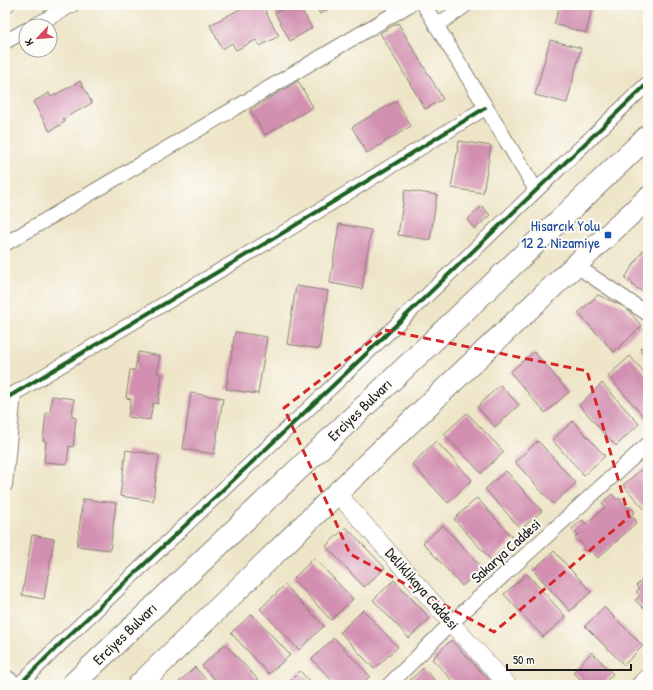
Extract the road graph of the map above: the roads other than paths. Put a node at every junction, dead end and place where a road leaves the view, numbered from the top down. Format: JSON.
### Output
{"nodes":[{"id":1,"x":72,"y":5,"type":"edge"},
{"id":2,"x":408,"y":5,"type":"edge"},
{"id":3,"x":424,"y":5,"type":"edge"},
{"id":4,"x":466,"y":5,"type":"edge"},
{"id":5,"x":48,"y":18,"type":"edge"},
{"id":6,"x":436,"y":26,"type":"junction"},
{"id":7,"x":18,"y":35,"type":"edge"},
{"id":8,"x":5,"y":42,"type":"edge"},
{"id":9,"x":648,"y":83,"type":"edge"},
{"id":10,"x":485,"y":108,"type":"junction"},
{"id":11,"x":648,"y":136,"type":"edge"},
{"id":12,"x":536,"y":190,"type":"junction"},
{"id":13,"x":648,"y":198,"type":"edge"},
{"id":14,"x":5,"y":244,"type":"edge"},
{"id":15,"x":575,"y":265,"type":"junction"},
{"id":16,"x":648,"y":314,"type":"edge"},
{"id":17,"x":10,"y":396,"type":"edge"},
{"id":18,"x":648,"y":444,"type":"edge"},
{"id":19,"x":5,"y":485,"type":"edge"},
{"id":20,"x":337,"y":493,"type":"junction"},
{"id":21,"x":451,"y":623,"type":"junction"},
{"id":22,"x":648,"y":675,"type":"edge"},
{"id":23,"x":5,"y":676,"type":"edge"},
{"id":24,"x":18,"y":685,"type":"edge"},
{"id":25,"x":72,"y":685,"type":"edge"},
{"id":26,"x":139,"y":685,"type":"edge"},
{"id":27,"x":389,"y":685,"type":"edge"},
{"id":28,"x":508,"y":685,"type":"edge"},
{"id":29,"x":638,"y":685,"type":"edge"}],
"edges":[{"from":1,"to":5,"type":"street"},
{"from":2,"to":14,"type":"street"},
{"from":3,"to":6,"type":"street"},
{"from":4,"to":6,"type":"street"},
{"from":6,"to":10,"type":"street"},
{"from":7,"to":8,"type":"street"},
{"from":9,"to":12,"type":"street"},
{"from":10,"to":12,"type":"street"},
{"from":10,"to":17,"type":"street"},
{"from":11,"to":25,"type":"highway","name":"Erciyes Bulvarı"},
{"from":12,"to":24,"type":"street"},
{"from":13,"to":15,"type":"highway"},
{"from":15,"to":16,"type":"street"},
{"from":15,"to":20,"type":"highway"},
{"from":17,"to":19,"type":"street"},
{"from":18,"to":21,"type":"street","name":"Sakarya Caddesi"},
{"from":20,"to":21,"type":"street","name":"Deliklikaya Caddesi"},
{"from":20,"to":26,"type":"highway"},
{"from":21,"to":27,"type":"street","name":"Sakarya Caddesi"},
{"from":21,"to":28,"type":"street","name":"Deliklikaya Caddesi"},
{"from":22,"to":29,"type":"street"},
{"from":23,"to":24,"type":"street"}]}
